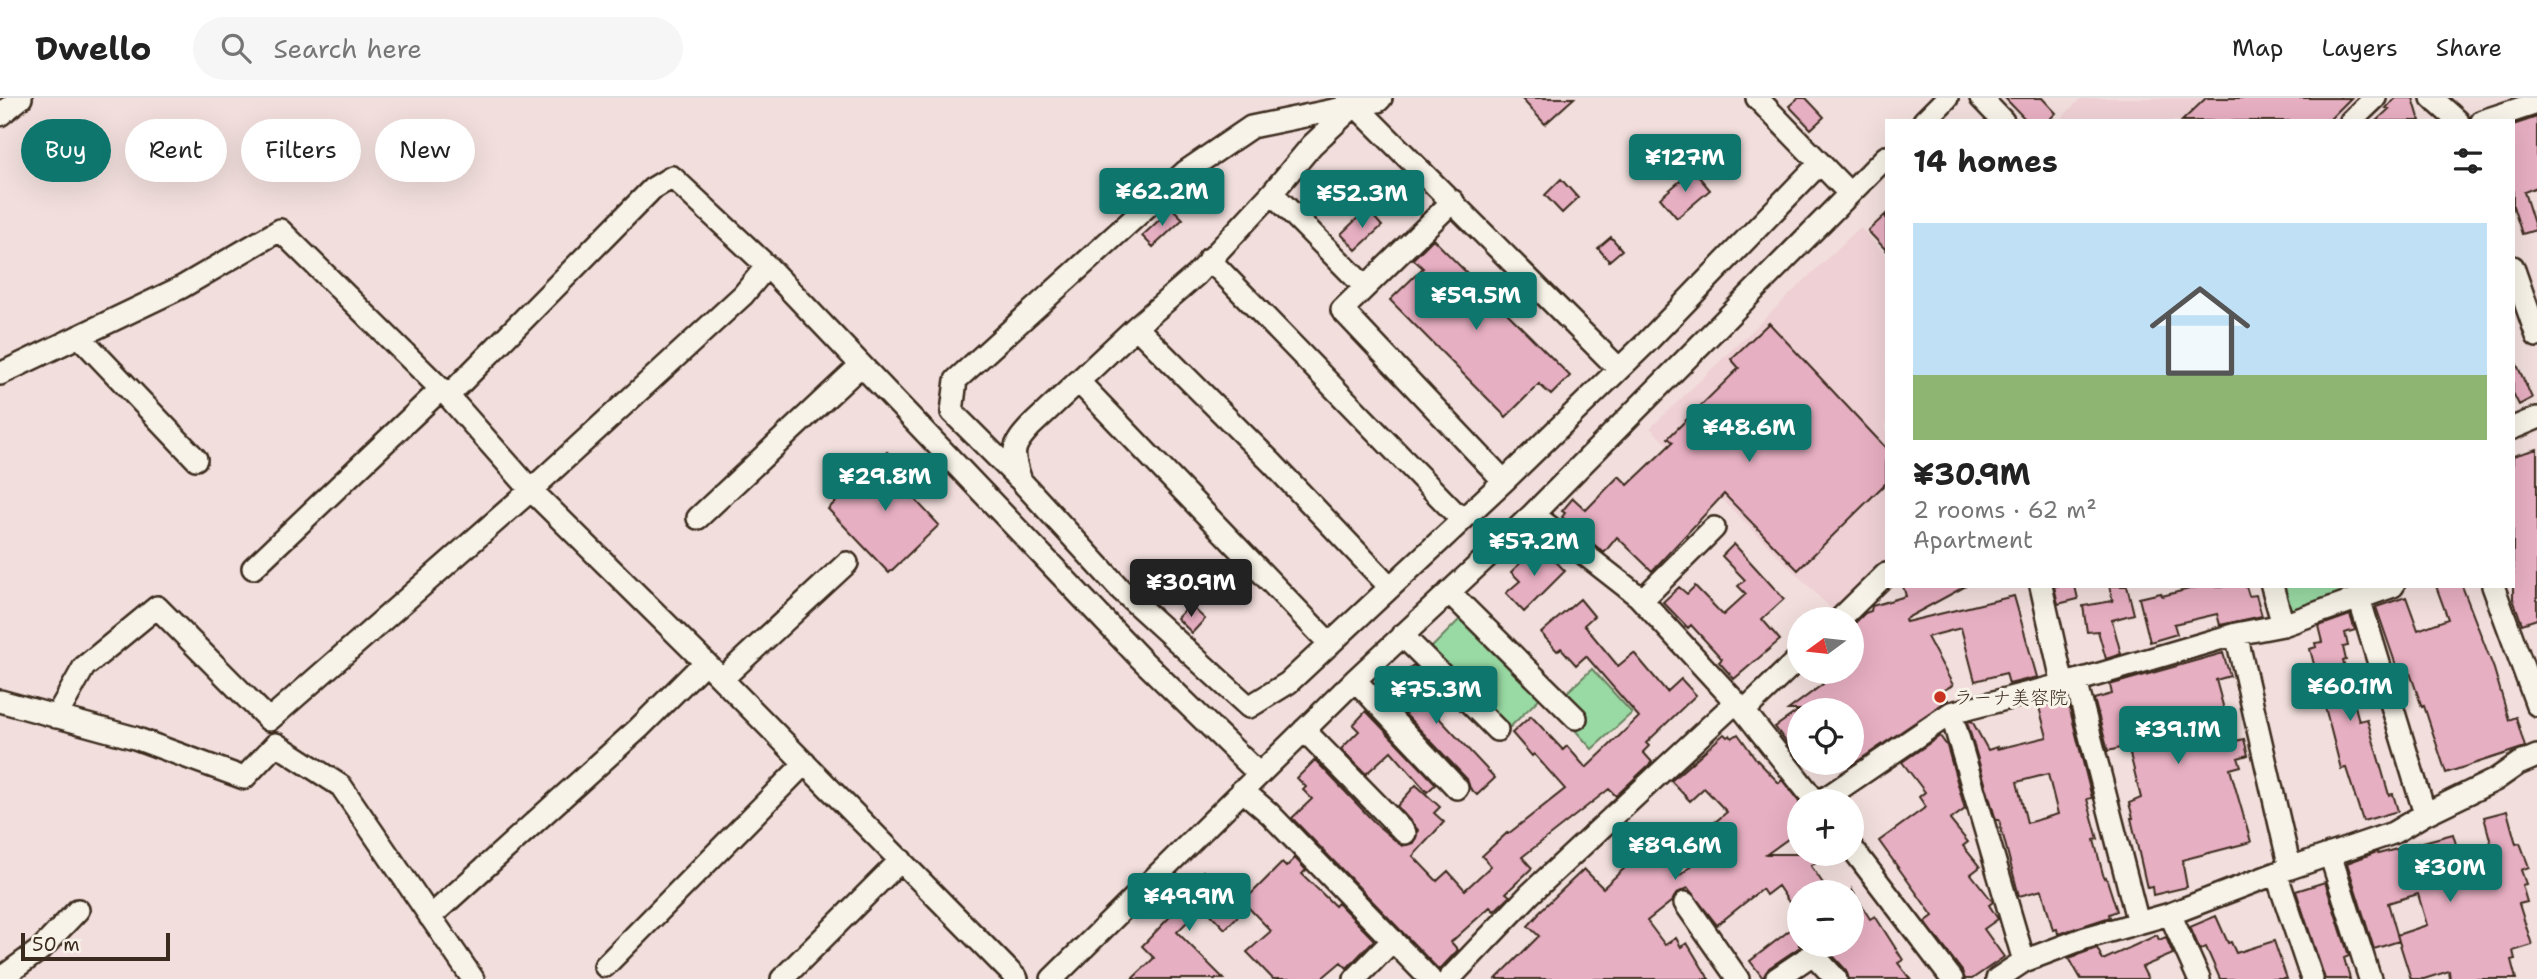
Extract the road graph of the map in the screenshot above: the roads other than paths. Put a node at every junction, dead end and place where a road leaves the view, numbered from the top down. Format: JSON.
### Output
{"nodes":[{"id":1,"x":21,"y":98,"type":"edge"},
{"id":2,"x":1381,"y":98,"type":"edge"},
{"id":3,"x":1757,"y":98,"type":"edge"},
{"id":4,"x":1947,"y":98,"type":"edge"},
{"id":5,"x":1981,"y":98,"type":"edge"},
{"id":6,"x":2375,"y":98,"type":"edge"},
{"id":7,"x":2432,"y":98,"type":"edge"},
{"id":8,"x":1351,"y":102,"type":"edge"},
{"id":9,"x":2537,"y":103,"type":"edge"},
{"id":10,"x":0,"y":115,"type":"edge"},
{"id":11,"x":1926,"y":119,"type":"edge"},
{"id":12,"x":2001,"y":119,"type":"edge"},
{"id":13,"x":2353,"y":119,"type":"edge"},
{"id":14,"x":2456,"y":119,"type":"edge"},
{"id":15,"x":2488,"y":119,"type":"edge"},
{"id":16,"x":1885,"y":158,"type":"edge"},
{"id":17,"x":1820,"y":163,"type":"junction"},
{"id":18,"x":1272,"y":193,"type":"junction"},
{"id":19,"x":1849,"y":193,"type":"junction"},
{"id":20,"x":1453,"y":201,"type":"junction"},
{"id":21,"x":1209,"y":259,"type":"junction"},
{"id":22,"x":767,"y":266,"type":"junction"},
{"id":23,"x":2515,"y":273,"type":"edge"},
{"id":24,"x":1365,"y":287,"type":"junction"},
{"id":25,"x":1136,"y":327,"type":"junction"},
{"id":26,"x":79,"y":336,"type":"junction"},
{"id":27,"x":2537,"y":336,"type":"edge"},
{"id":28,"x":861,"y":365,"type":"junction"},
{"id":29,"x":1618,"y":368,"type":"junction"},
{"id":30,"x":0,"y":373,"type":"edge"},
{"id":31,"x":1079,"y":382,"type":"junction"},
{"id":32,"x":445,"y":393,"type":"junction"},
{"id":33,"x":2537,"y":418,"type":"edge"},
{"id":34,"x":2515,"y":427,"type":"edge"},
{"id":35,"x":195,"y":460,"type":"dead end"},
{"id":36,"x":1021,"y":481,"type":"junction"},
{"id":37,"x":1504,"y":481,"type":"junction"},
{"id":38,"x":531,"y":490,"type":"junction"},
{"id":39,"x":1533,"y":513,"type":"junction"},
{"id":40,"x":698,"y":518,"type":"dead end"},
{"id":41,"x":1462,"y":520,"type":"junction"},
{"id":42,"x":1714,"y":528,"type":"dead end"},
{"id":43,"x":847,"y":563,"type":"dead end"},
{"id":44,"x":253,"y":568,"type":"dead end"},
{"id":45,"x":1885,"y":575,"type":"edge"},
{"id":46,"x":1390,"y":587,"type":"junction"},
{"id":47,"x":2042,"y":588,"type":"edge"},
{"id":48,"x":2273,"y":588,"type":"edge"},
{"id":49,"x":2387,"y":588,"type":"edge"},
{"id":50,"x":2494,"y":588,"type":"edge"},
{"id":51,"x":1449,"y":592,"type":"junction"},
{"id":52,"x":2359,"y":598,"type":"junction"},
{"id":53,"x":1642,"y":600,"type":"junction"},
{"id":54,"x":1852,"y":607,"type":"edge"},
{"id":55,"x":2283,"y":625,"type":"junction"},
{"id":56,"x":2235,"y":634,"type":"junction"},
{"id":57,"x":1402,"y":635,"type":"junction"},
{"id":58,"x":1330,"y":644,"type":"junction"},
{"id":59,"x":705,"y":662,"type":"junction"},
{"id":60,"x":1787,"y":668,"type":"edge"},
{"id":61,"x":722,"y":679,"type":"junction"},
{"id":62,"x":1355,"y":680,"type":"junction"},
{"id":63,"x":2070,"y":683,"type":"junction"},
{"id":64,"x":0,"y":701,"type":"edge"},
{"id":65,"x":2537,"y":705,"type":"edge"},
{"id":66,"x":1739,"y":707,"type":"junction"},
{"id":67,"x":1951,"y":712,"type":"junction"},
{"id":68,"x":56,"y":717,"type":"junction"},
{"id":69,"x":1576,"y":719,"type":"dead end"},
{"id":70,"x":1304,"y":730,"type":"junction"},
{"id":71,"x":1497,"y":730,"type":"dead end"},
{"id":72,"x":2537,"y":755,"type":"edge"},
{"id":73,"x":805,"y":763,"type":"junction"},
{"id":74,"x":1258,"y":774,"type":"junction"},
{"id":75,"x":1457,"y":788,"type":"dead end"},
{"id":76,"x":1807,"y":789,"type":"edge"},
{"id":77,"x":1837,"y":789,"type":"edge"},
{"id":78,"x":1242,"y":790,"type":"junction"},
{"id":79,"x":2426,"y":814,"type":"junction"},
{"id":80,"x":1405,"y":833,"type":"dead end"},
{"id":81,"x":2330,"y":855,"type":"junction"},
{"id":82,"x":901,"y":860,"type":"junction"},
{"id":83,"x":1864,"y":864,"type":"edge"},
{"id":84,"x":2283,"y":871,"type":"junction"},
{"id":85,"x":1685,"y":903,"type":"dead end"},
{"id":86,"x":78,"y":910,"type":"dead end"},
{"id":87,"x":2170,"y":914,"type":"junction"},
{"id":88,"x":430,"y":917,"type":"junction"},
{"id":89,"x":2138,"y":923,"type":"junction"},
{"id":90,"x":1393,"y":940,"type":"junction"},
{"id":91,"x":2024,"y":961,"type":"junction"},
{"id":92,"x":605,"y":966,"type":"dead end"},
{"id":93,"x":0,"y":979,"type":"edge"},
{"id":94,"x":473,"y":979,"type":"edge"},
{"id":95,"x":782,"y":979,"type":"edge"},
{"id":96,"x":1017,"y":979,"type":"edge"},
{"id":97,"x":1052,"y":979,"type":"edge"},
{"id":98,"x":1354,"y":979,"type":"edge"},
{"id":99,"x":1430,"y":979,"type":"edge"},
{"id":100,"x":1449,"y":979,"type":"edge"},
{"id":101,"x":1738,"y":979,"type":"edge"},
{"id":102,"x":1776,"y":979,"type":"edge"},
{"id":103,"x":1836,"y":979,"type":"edge"},
{"id":104,"x":1952,"y":979,"type":"edge"},
{"id":105,"x":1997,"y":979,"type":"edge"},
{"id":106,"x":2199,"y":979,"type":"edge"},
{"id":107,"x":2312,"y":979,"type":"edge"},
{"id":108,"x":2370,"y":979,"type":"edge"}],
"edges":[{"from":1,"to":10,"type":"street"},
{"from":2,"to":8,"type":"street"},
{"from":3,"to":17,"type":"street"},
{"from":4,"to":11,"type":"street"},
{"from":5,"to":12,"type":"street"},
{"from":6,"to":13,"type":"street"},
{"from":7,"to":14,"type":"street"},
{"from":8,"to":18,"type":"street"},
{"from":8,"to":20,"type":"street"},
{"from":8,"to":36,"type":"street"},
{"from":9,"to":15,"type":"street"},
{"from":16,"to":19,"type":"street"},
{"from":17,"to":19,"type":"street"},
{"from":17,"to":29,"type":"street"},
{"from":18,"to":21,"type":"street"},
{"from":18,"to":24,"type":"street"},
{"from":19,"to":39,"type":"street"},
{"from":20,"to":24,"type":"street"},
{"from":20,"to":29,"type":"street"},
{"from":21,"to":25,"type":"street"},
{"from":21,"to":41,"type":"street"},
{"from":22,"to":28,"type":"street"},
{"from":22,"to":32,"type":"street"},
{"from":22,"to":38,"type":"street"},
{"from":23,"to":27,"type":"street"},
{"from":24,"to":37,"type":"street"},
{"from":25,"to":31,"type":"street"},
{"from":25,"to":46,"type":"street"},
{"from":26,"to":30,"type":"street"},
{"from":26,"to":32,"type":"street"},
{"from":26,"to":35,"type":"street"},
{"from":28,"to":40,"type":"street"},
{"from":28,"to":74,"type":"street"},
{"from":29,"to":37,"type":"street"},
{"from":31,"to":36,"type":"street"},
{"from":31,"to":58,"type":"street"},
{"from":32,"to":38,"type":"street"},
{"from":32,"to":44,"type":"street"},
{"from":33,"to":34,"type":"street"},
{"from":36,"to":58,"type":"street"},
{"from":37,"to":41,"type":"street"},
{"from":38,"to":59,"type":"street"},
{"from":38,"to":68,"type":"street"},
{"from":39,"to":51,"type":"street"},
{"from":39,"to":53,"type":"street"},
{"from":41,"to":46,"type":"street"},
{"from":42,"to":53,"type":"street"},
{"from":43,"to":61,"type":"street"},
{"from":45,"to":54,"type":"street"},
{"from":46,"to":58,"type":"street"},
{"from":47,"to":63,"type":"street"},
{"from":48,"to":55,"type":"street"},
{"from":49,"to":52,"type":"street"},
{"from":50,"to":65,"type":"street"},
{"from":51,"to":57,"type":"street"},
{"from":51,"to":69,"type":"street"},
{"from":52,"to":55,"type":"street"},
{"from":52,"to":79,"type":"street"},
{"from":53,"to":66,"type":"street"},
{"from":55,"to":56,"type":"street"},
{"from":56,"to":63,"type":"street"},
{"from":56,"to":84,"type":"street"},
{"from":57,"to":62,"type":"street"},
{"from":57,"to":71,"type":"street"},
{"from":59,"to":61,"type":"street"},
{"from":59,"to":88,"type":"street"},
{"from":60,"to":66,"type":"street"},
{"from":61,"to":73,"type":"street"},
{"from":62,"to":70,"type":"street"},
{"from":62,"to":75,"type":"street"},
{"from":63,"to":67,"type":"street"},
{"from":63,"to":89,"type":"street"},
{"from":64,"to":68,"type":"street"},
{"from":66,"to":76,"type":"street"},
{"from":66,"to":100,"type":"street"},
{"from":67,"to":77,"type":"street"},
{"from":67,"to":91,"type":"street"},
{"from":68,"to":88,"type":"street"},
{"from":70,"to":74,"type":"street"},
{"from":70,"to":80,"type":"street"},
{"from":72,"to":79,"type":"street"},
{"from":73,"to":82,"type":"street"},
{"from":73,"to":92,"type":"street"},
{"from":74,"to":78,"type":"street"},
{"from":78,"to":90,"type":"street"},
{"from":78,"to":97,"type":"street"},
{"from":79,"to":81,"type":"street"},
{"from":81,"to":84,"type":"street"},
{"from":81,"to":108,"type":"street"},
{"from":82,"to":95,"type":"street"},
{"from":82,"to":96,"type":"street"},
{"from":83,"to":104,"type":"street"},
{"from":84,"to":87,"type":"street"},
{"from":84,"to":107,"type":"street"},
{"from":85,"to":101,"type":"street"},
{"from":86,"to":93,"type":"street"},
{"from":87,"to":89,"type":"street"},
{"from":87,"to":106,"type":"street"},
{"from":88,"to":94,"type":"street"},
{"from":89,"to":91,"type":"street"},
{"from":90,"to":98,"type":"street"},
{"from":90,"to":99,"type":"street"},
{"from":91,"to":105,"type":"street"},
{"from":102,"to":103,"type":"street"}]}
